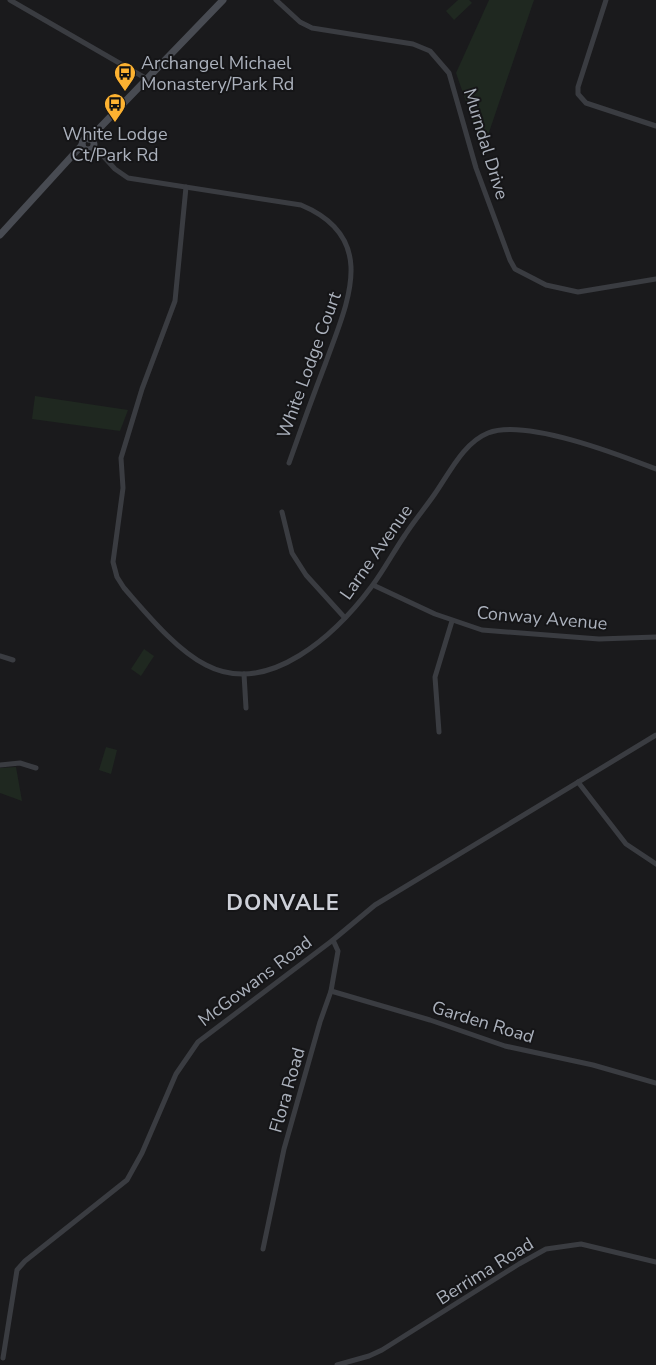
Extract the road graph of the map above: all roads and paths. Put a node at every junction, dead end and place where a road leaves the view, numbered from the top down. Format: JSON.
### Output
{"nodes":[{"id":1,"x":10,"y":0,"type":"edge"},
{"id":2,"x":223,"y":0,"type":"edge"},
{"id":3,"x":276,"y":0,"type":"edge"},
{"id":4,"x":606,"y":0,"type":"edge"},
{"id":5,"x":147,"y":79,"type":"junction"},
{"id":6,"x":656,"y":126,"type":"edge"},
{"id":7,"x":89,"y":145,"type":"junction"},
{"id":8,"x":186,"y":187,"type":"junction"},
{"id":9,"x":0,"y":236,"type":"edge"},
{"id":10,"x":656,"y":279,"type":"edge"},
{"id":11,"x":289,"y":463,"type":"dead end"},
{"id":12,"x":656,"y":469,"type":"edge"},
{"id":13,"x":282,"y":512,"type":"dead end"},
{"id":14,"x":373,"y":585,"type":"junction"},
{"id":15,"x":345,"y":618,"type":"junction"},
{"id":16,"x":452,"y":621,"type":"junction"},
{"id":17,"x":656,"y":637,"type":"edge"},
{"id":18,"x":0,"y":656,"type":"edge"},
{"id":19,"x":13,"y":660,"type":"dead end"},
{"id":20,"x":244,"y":674,"type":"junction"},
{"id":21,"x":246,"y":708,"type":"dead end"},
{"id":22,"x":439,"y":732,"type":"dead end"},
{"id":23,"x":656,"y":734,"type":"edge"},
{"id":24,"x":0,"y":765,"type":"edge"},
{"id":25,"x":36,"y":768,"type":"dead end"},
{"id":26,"x":578,"y":782,"type":"junction"},
{"id":27,"x":656,"y":864,"type":"edge"},
{"id":28,"x":333,"y":940,"type":"junction"},
{"id":29,"x":331,"y":991,"type":"junction"},
{"id":30,"x":656,"y":1084,"type":"edge"},
{"id":31,"x":263,"y":1249,"type":"dead end"},
{"id":32,"x":656,"y":1262,"type":"edge"},
{"id":33,"x":3,"y":1358,"type":"dead end"},
{"id":34,"x":337,"y":1365,"type":"edge"}],
"edges":[{"from":1,"to":5,"type":"street"},
{"from":2,"to":5,"type":"street"},
{"from":3,"to":10,"type":"street","name":"Murndal Drive"},
{"from":4,"to":6,"type":"street"},
{"from":5,"to":7,"type":"street"},
{"from":7,"to":8,"type":"street","name":"White Lodge Court"},
{"from":7,"to":9,"type":"street"},
{"from":8,"to":11,"type":"street","name":"White Lodge Court"},
{"from":8,"to":20,"type":"street","name":"Larne Avenue"},
{"from":12,"to":14,"type":"street","name":"Larne Avenue"},
{"from":13,"to":15,"type":"street"},
{"from":14,"to":15,"type":"street","name":"Larne Avenue"},
{"from":14,"to":16,"type":"street","name":"Conway Avenue"},
{"from":15,"to":20,"type":"street","name":"Larne Avenue"},
{"from":16,"to":17,"type":"street","name":"Conway Avenue"},
{"from":16,"to":22,"type":"street"},
{"from":18,"to":19,"type":"street"},
{"from":20,"to":21,"type":"street"},
{"from":23,"to":26,"type":"street","name":"McGowans Road"},
{"from":24,"to":25,"type":"street"},
{"from":26,"to":27,"type":"street"},
{"from":26,"to":28,"type":"street","name":"McGowans Road"},
{"from":28,"to":29,"type":"street","name":"Flora Road"},
{"from":28,"to":33,"type":"street","name":"McGowans Road"},
{"from":29,"to":30,"type":"street","name":"Garden Road"},
{"from":29,"to":31,"type":"street","name":"Flora Road"},
{"from":32,"to":34,"type":"street","name":"Berrima Road"}]}
